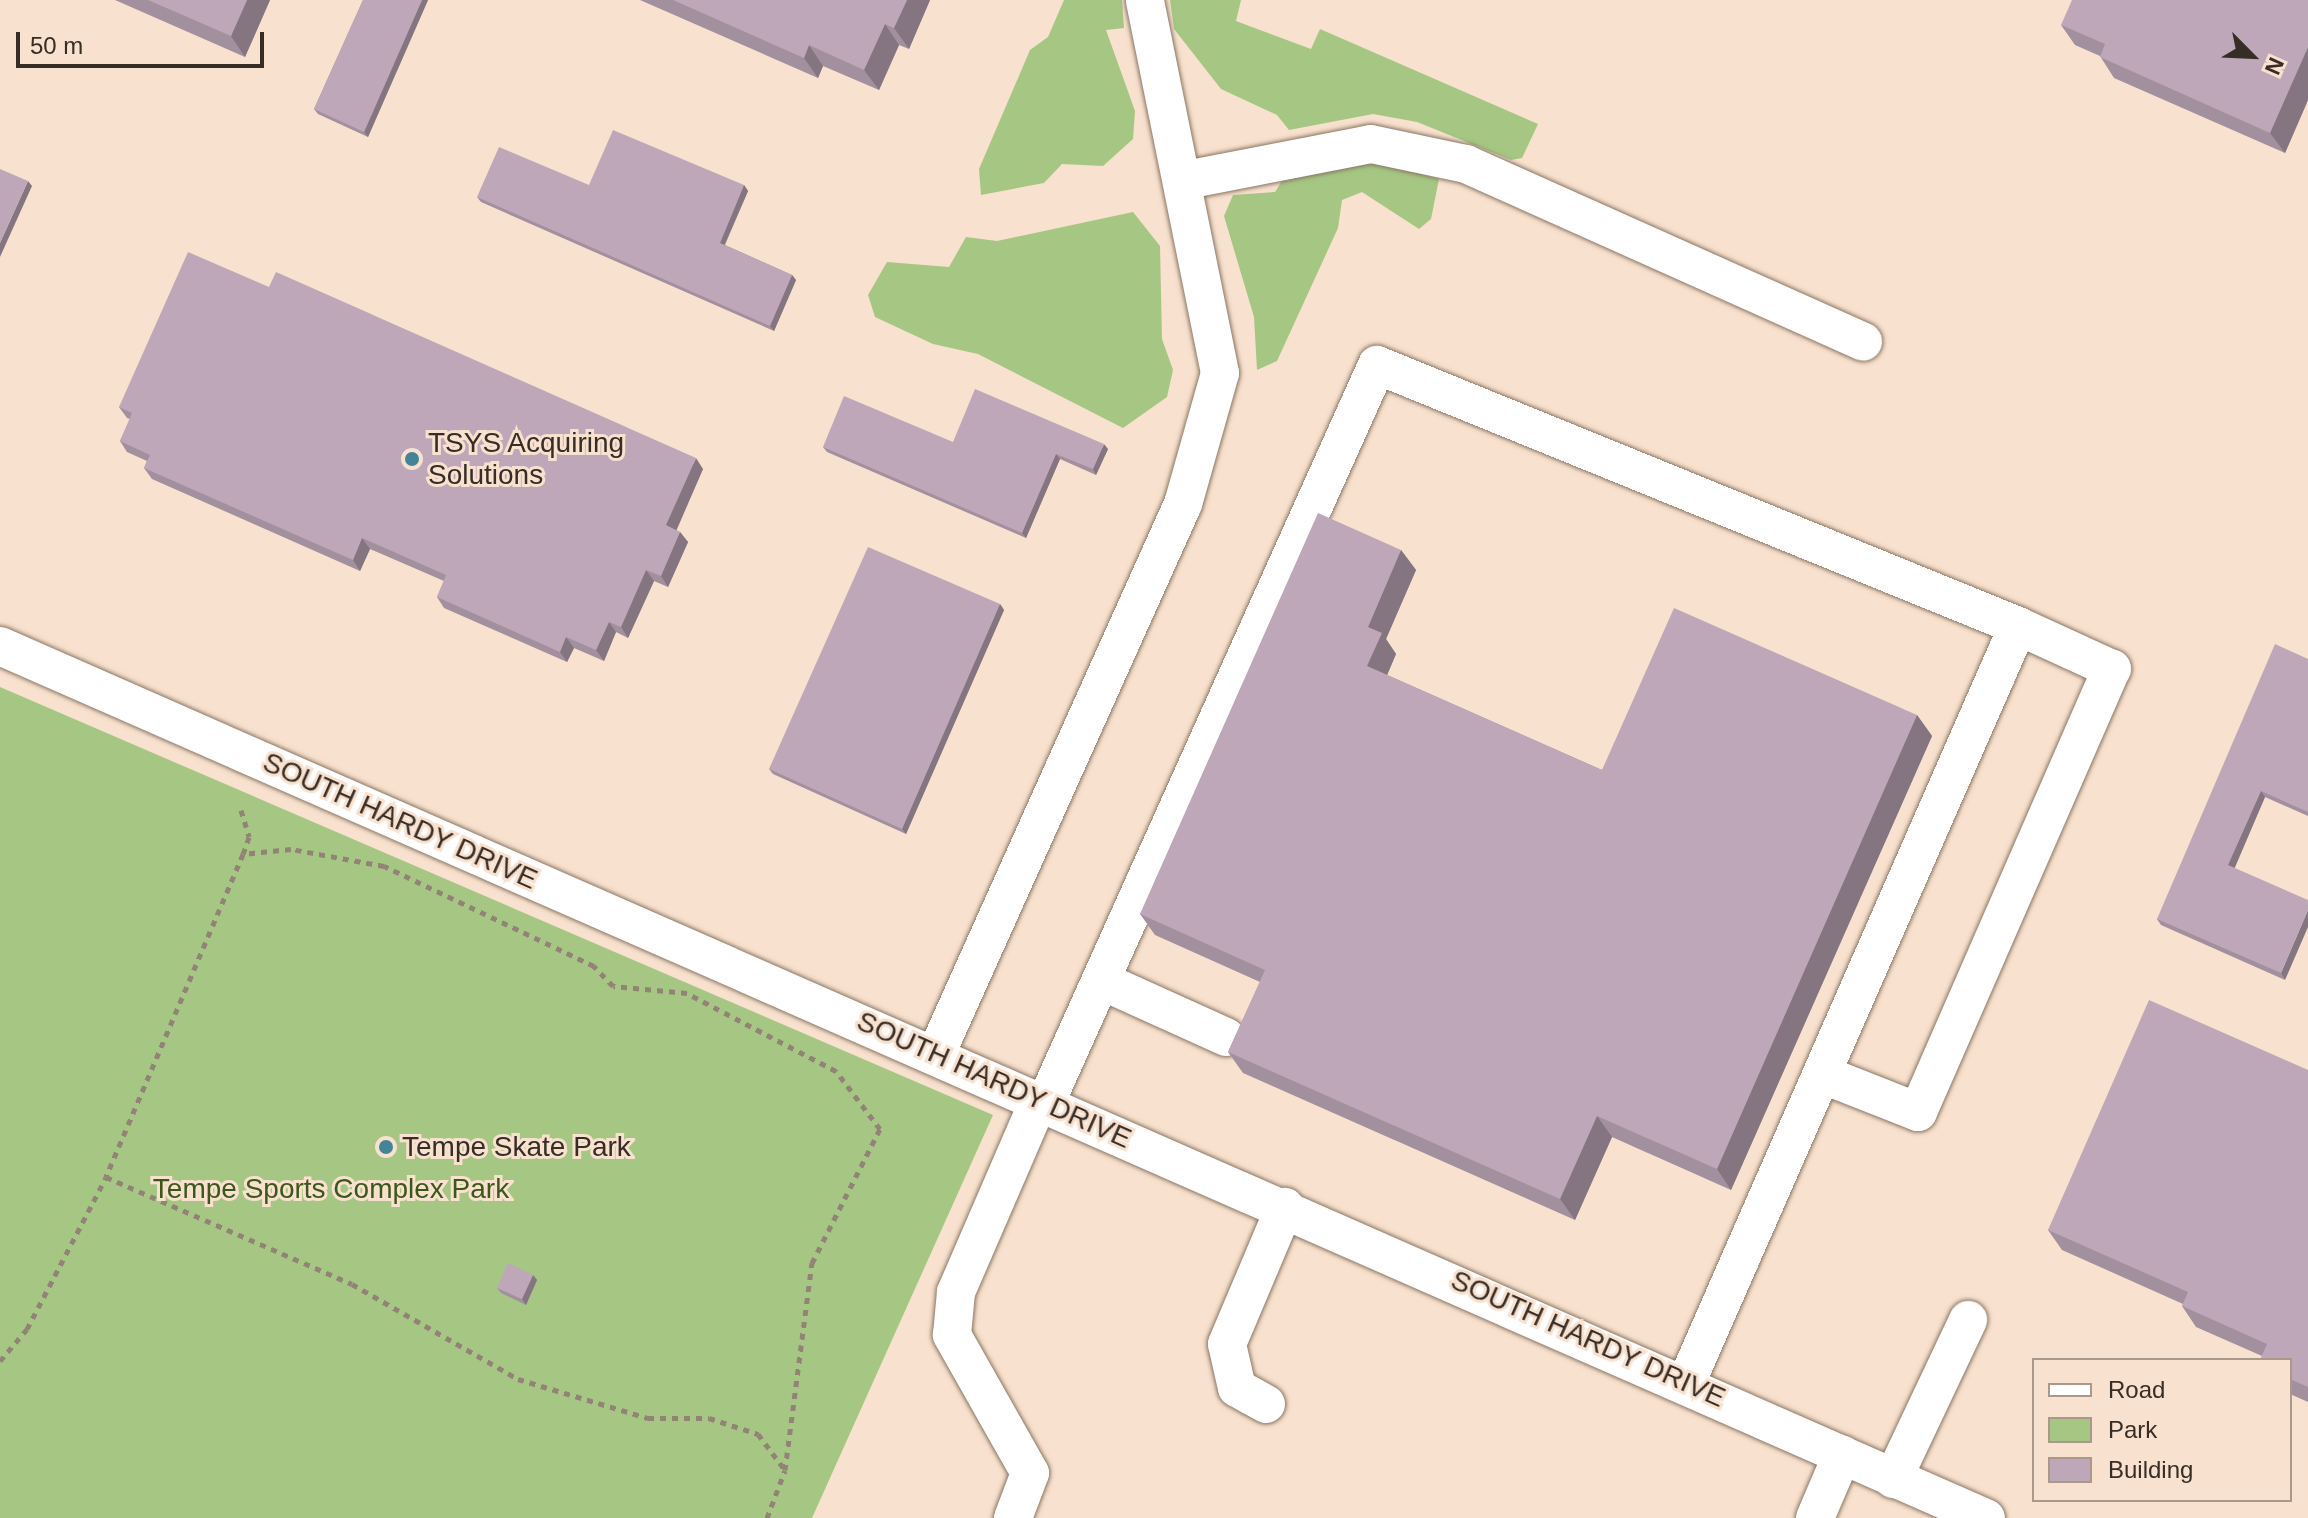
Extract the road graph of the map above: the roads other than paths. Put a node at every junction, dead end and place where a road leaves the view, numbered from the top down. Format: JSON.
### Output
{"nodes":[{"id":1,"x":1145,"y":0,"type":"edge"},
{"id":2,"x":1186,"y":180,"type":"junction"},
{"id":3,"x":1863,"y":342,"type":"dead end"},
{"id":4,"x":2018,"y":626,"type":"junction"},
{"id":5,"x":0,"y":646,"type":"edge"},
{"id":6,"x":1102,"y":981,"type":"junction"},
{"id":7,"x":1226,"y":1037,"type":"dead end"},
{"id":8,"x":936,"y":1054,"type":"junction"},
{"id":9,"x":1824,"y":1075,"type":"junction"},
{"id":10,"x":1042,"y":1101,"type":"junction"},
{"id":11,"x":1285,"y":1207,"type":"junction"},
{"id":12,"x":1968,"y":1320,"type":"dead end"},
{"id":13,"x":1687,"y":1381,"type":"junction"},
{"id":14,"x":1266,"y":1404,"type":"dead end"},
{"id":15,"x":1842,"y":1455,"type":"junction"},
{"id":16,"x":1893,"y":1479,"type":"junction"},
{"id":17,"x":1013,"y":1518,"type":"edge"},
{"id":18,"x":1815,"y":1518,"type":"edge"},
{"id":19,"x":1986,"y":1518,"type":"edge"}],
"edges":[{"from":1,"to":2,"type":"street"},
{"from":2,"to":3,"type":"street"},
{"from":2,"to":8,"type":"street"},
{"from":4,"to":6,"type":"street"},
{"from":4,"to":9,"type":"street"},
{"from":4,"to":9,"type":"street"},
{"from":5,"to":8,"type":"street","name":"SOUTH HARDY DRIVE"},
{"from":6,"to":7,"type":"street"},
{"from":6,"to":10,"type":"street"},
{"from":8,"to":10,"type":"street","name":"SOUTH HARDY DRIVE"},
{"from":9,"to":13,"type":"street"},
{"from":10,"to":11,"type":"street","name":"SOUTH HARDY DRIVE"},
{"from":10,"to":17,"type":"street"},
{"from":11,"to":13,"type":"street","name":"SOUTH HARDY DRIVE"},
{"from":11,"to":14,"type":"street"},
{"from":12,"to":16,"type":"street"},
{"from":13,"to":15,"type":"street","name":"SOUTH HARDY DRIVE"},
{"from":15,"to":16,"type":"street","name":"SOUTH HARDY DRIVE"},
{"from":15,"to":18,"type":"street"},
{"from":16,"to":19,"type":"street","name":"SOUTH HARDY DRIVE"}]}
